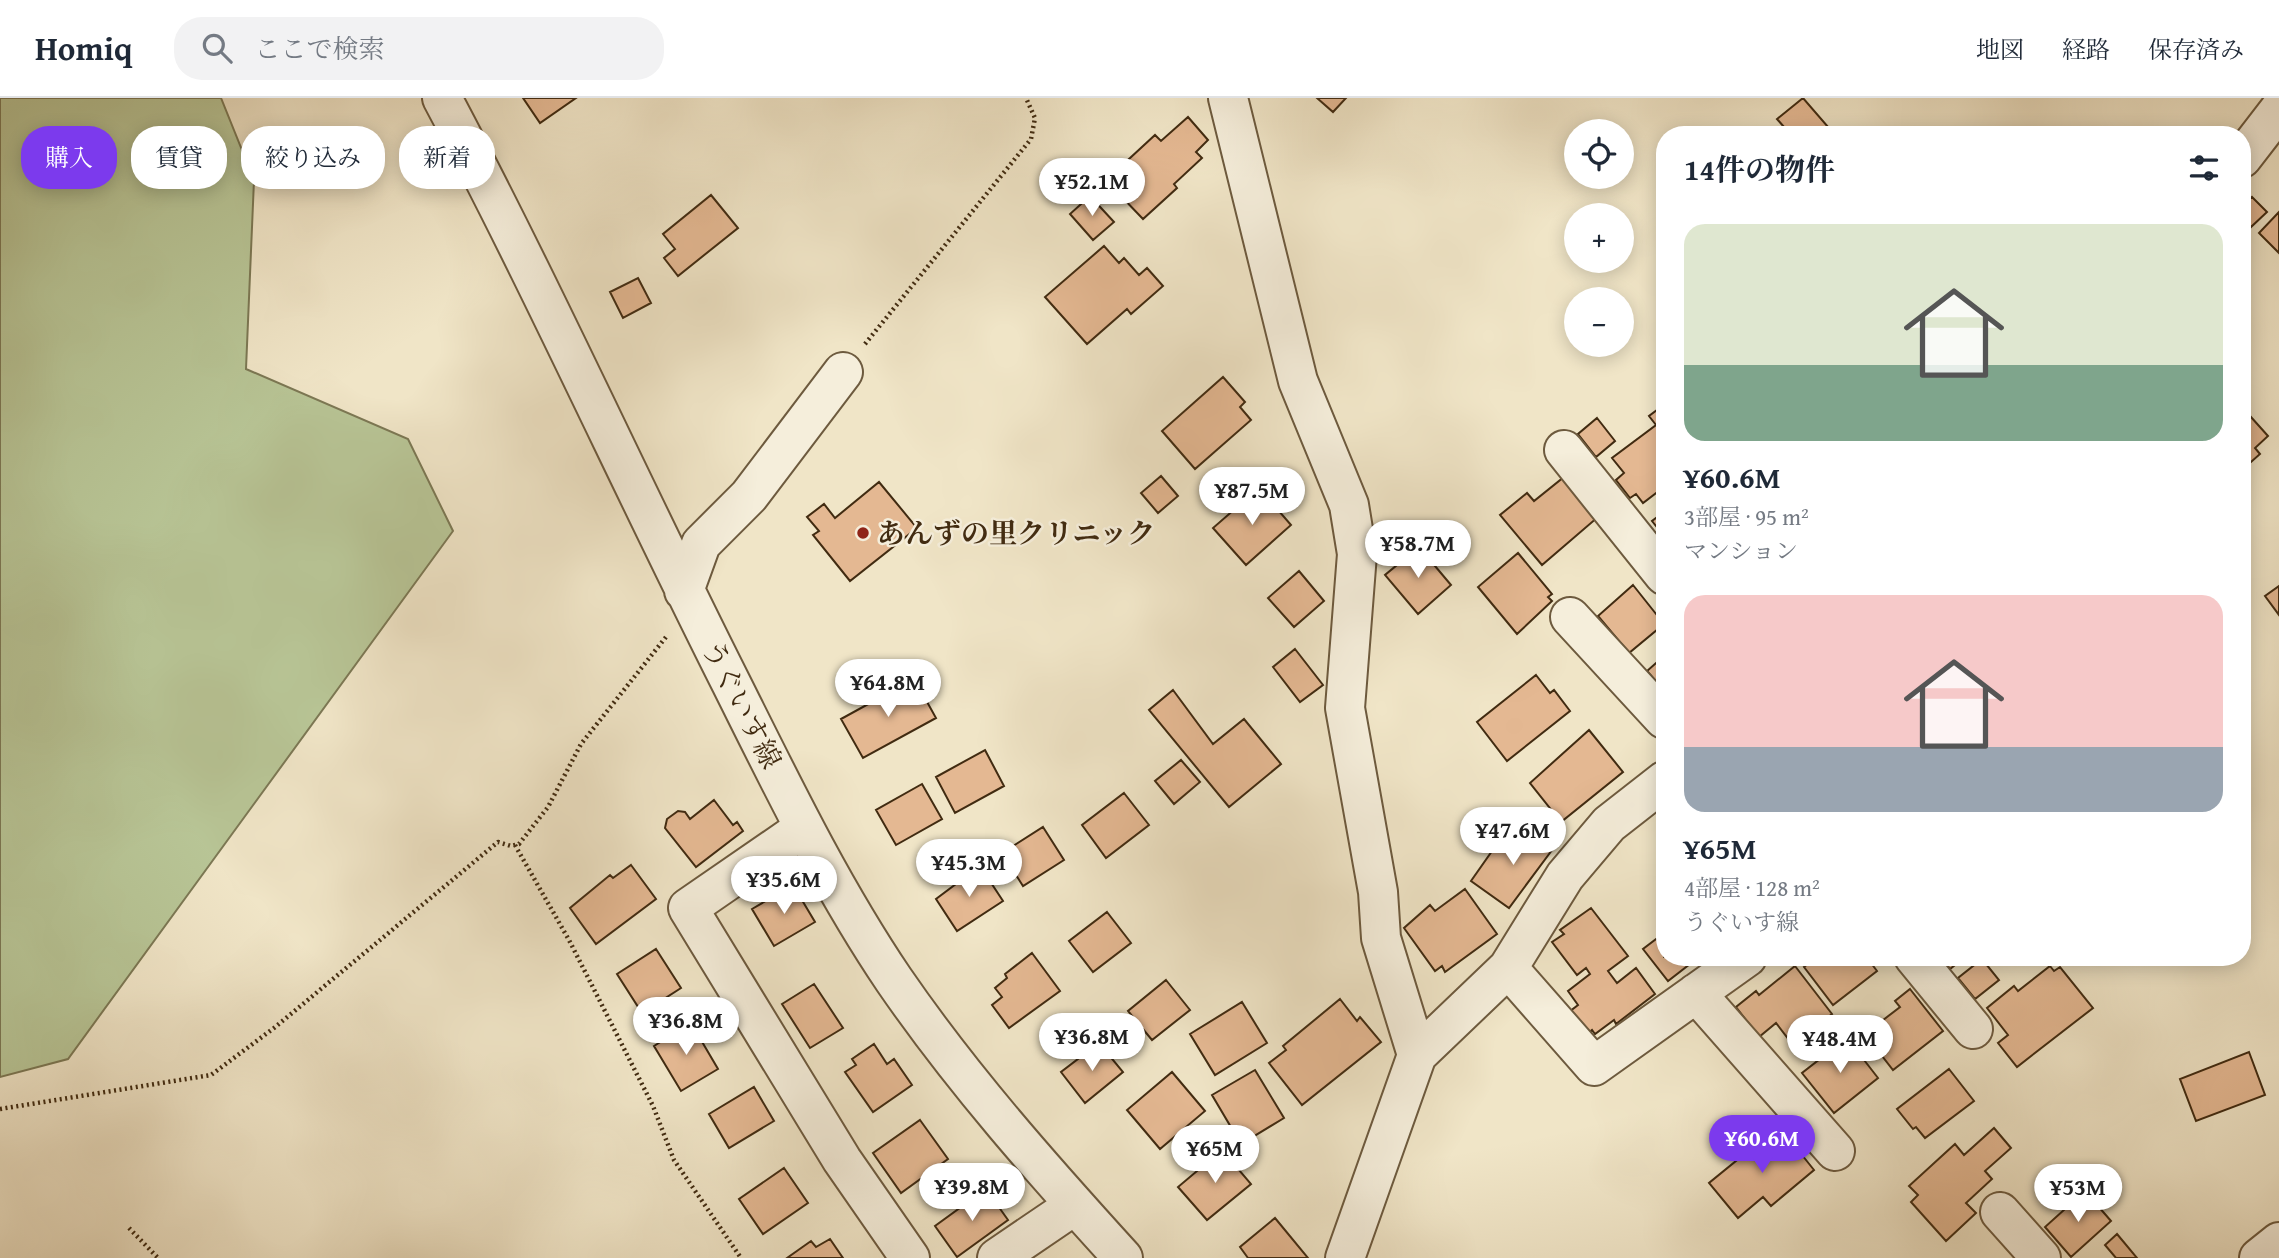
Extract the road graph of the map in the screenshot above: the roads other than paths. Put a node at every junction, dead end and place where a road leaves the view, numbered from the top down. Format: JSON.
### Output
{"nodes":[{"id":1,"x":442,"y":98,"type":"edge"},
{"id":2,"x":1228,"y":98,"type":"edge"},
{"id":3,"x":2279,"y":110,"type":"edge"},
{"id":4,"x":2251,"y":146,"type":"edge"},
{"id":5,"x":843,"y":372,"type":"road end"},
{"id":6,"x":1564,"y":450,"type":"dead end"},
{"id":7,"x":1656,"y":565,"type":"edge"},
{"id":8,"x":684,"y":591,"type":"junction"},
{"id":9,"x":1570,"y":617,"type":"dead end"},
{"id":10,"x":1656,"y":710,"type":"edge"},
{"id":11,"x":1656,"y":787,"type":"edge"},
{"id":12,"x":804,"y":828,"type":"junction"},
{"id":13,"x":1734,"y":966,"type":"edge"},
{"id":14,"x":1921,"y":966,"type":"edge"},
{"id":15,"x":1508,"y":968,"type":"junction"},
{"id":16,"x":1696,"y":993,"type":"junction"},
{"id":17,"x":1973,"y":1029,"type":"dead end"},
{"id":18,"x":1417,"y":1055,"type":"junction"},
{"id":19,"x":1835,"y":1152,"type":"dead end"},
{"id":20,"x":1075,"y":1205,"type":"junction"},
{"id":21,"x":2000,"y":1212,"type":"dead end"},
{"id":22,"x":2279,"y":1242,"type":"edge"},
{"id":23,"x":910,"y":1258,"type":"edge"},
{"id":24,"x":997,"y":1258,"type":"edge"},
{"id":25,"x":1123,"y":1258,"type":"edge"},
{"id":26,"x":1345,"y":1258,"type":"edge"},
{"id":27,"x":2041,"y":1258,"type":"edge"},
{"id":28,"x":2259,"y":1258,"type":"edge"}],
"edges":[{"from":1,"to":8,"type":"street","name":"うぐいす線"},
{"from":2,"to":18,"type":"street"},
{"from":3,"to":4,"type":"street"},
{"from":5,"to":8,"type":"street"},
{"from":6,"to":7,"type":"street"},
{"from":8,"to":12,"type":"street","name":"うぐいす線"},
{"from":9,"to":10,"type":"street"},
{"from":11,"to":15,"type":"street"},
{"from":12,"to":20,"type":"street","name":"うぐいす線"},
{"from":12,"to":23,"type":"street"},
{"from":13,"to":16,"type":"street"},
{"from":14,"to":17,"type":"street"},
{"from":15,"to":16,"type":"street"},
{"from":15,"to":18,"type":"street"},
{"from":16,"to":19,"type":"street"},
{"from":18,"to":26,"type":"street"},
{"from":20,"to":24,"type":"street"},
{"from":20,"to":25,"type":"street","name":"うぐいす線"},
{"from":21,"to":27,"type":"street"},
{"from":22,"to":28,"type":"street"}]}
